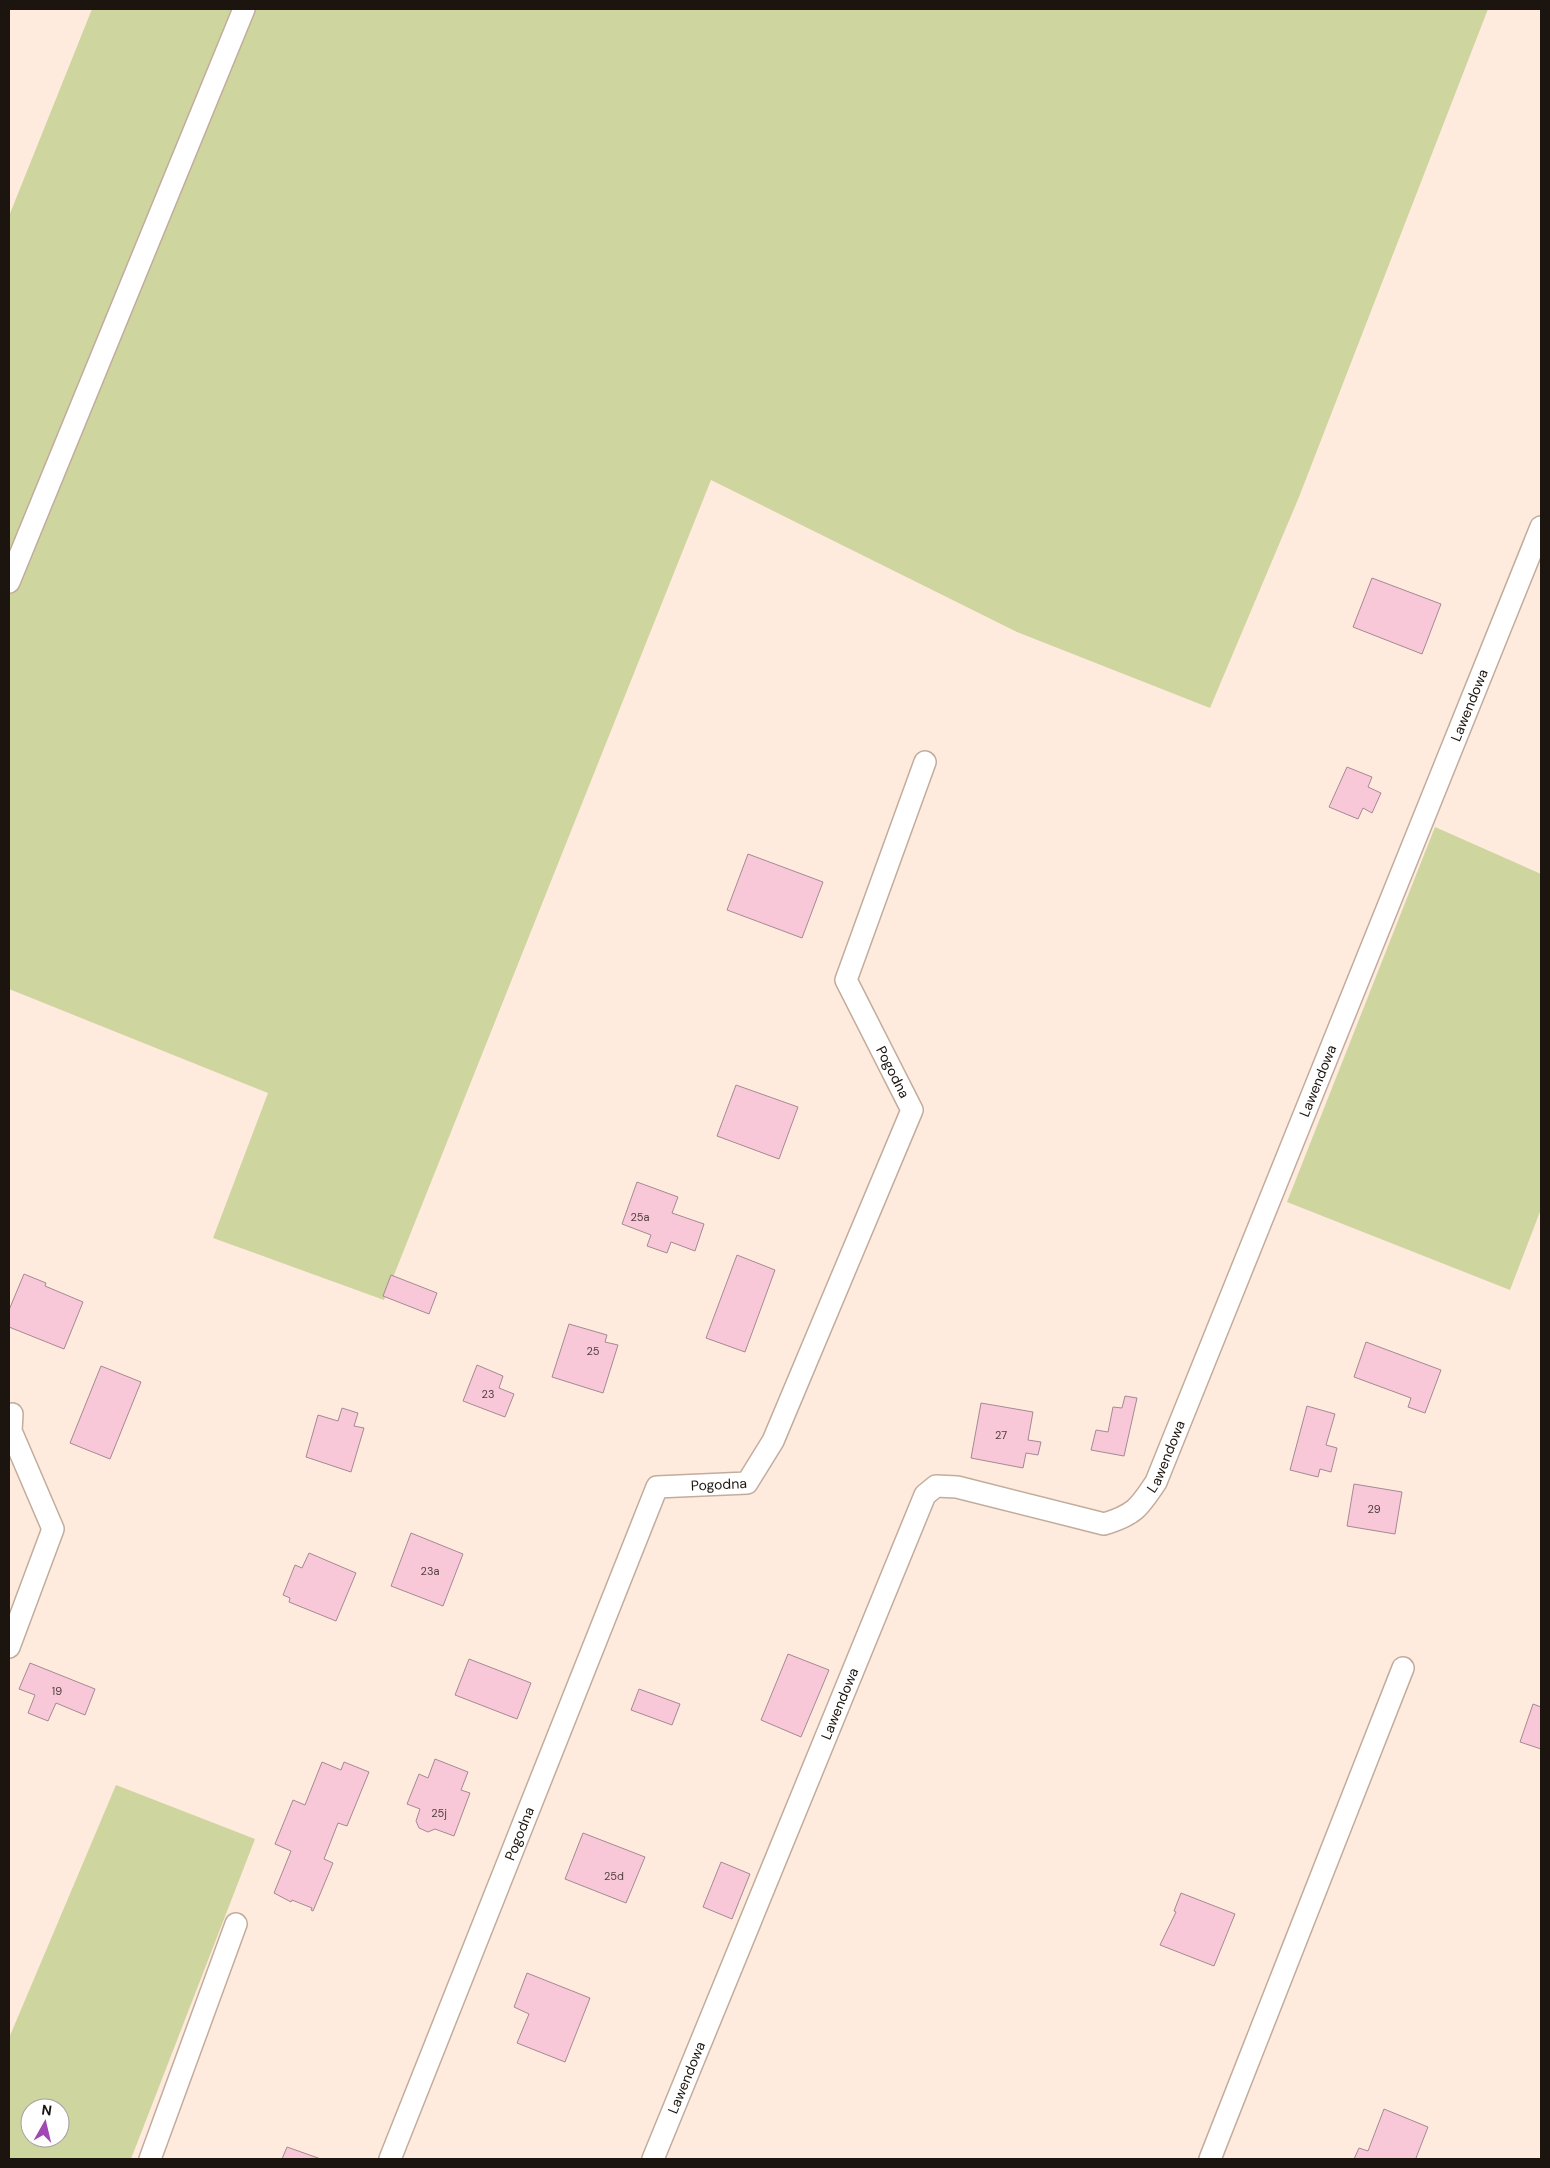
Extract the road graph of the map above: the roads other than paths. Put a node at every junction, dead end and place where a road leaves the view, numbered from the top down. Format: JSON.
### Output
{"nodes":[{"id":1,"x":244,"y":9,"type":"edge"},
{"id":2,"x":1541,"y":527,"type":"edge"},
{"id":3,"x":9,"y":582,"type":"edge"},
{"id":4,"x":925,"y":762,"type":"dead end"},
{"id":5,"x":12,"y":1414,"type":"dead end"},
{"id":6,"x":9,"y":1646,"type":"edge"},
{"id":7,"x":1403,"y":1668,"type":"dead end"},
{"id":8,"x":236,"y":1924,"type":"dead end"},
{"id":9,"x":150,"y":2159,"type":"edge"},
{"id":10,"x":390,"y":2159,"type":"edge"},
{"id":11,"x":653,"y":2159,"type":"edge"},
{"id":12,"x":1210,"y":2159,"type":"edge"}],
"edges":[{"from":1,"to":3,"type":"lane"},
{"from":2,"to":11,"type":"lane","name":"Lawendowa"},
{"from":4,"to":10,"type":"lane","name":"Pogodna"},
{"from":5,"to":6,"type":"lane"},
{"from":7,"to":12,"type":"lane"},
{"from":8,"to":9,"type":"lane"}]}
